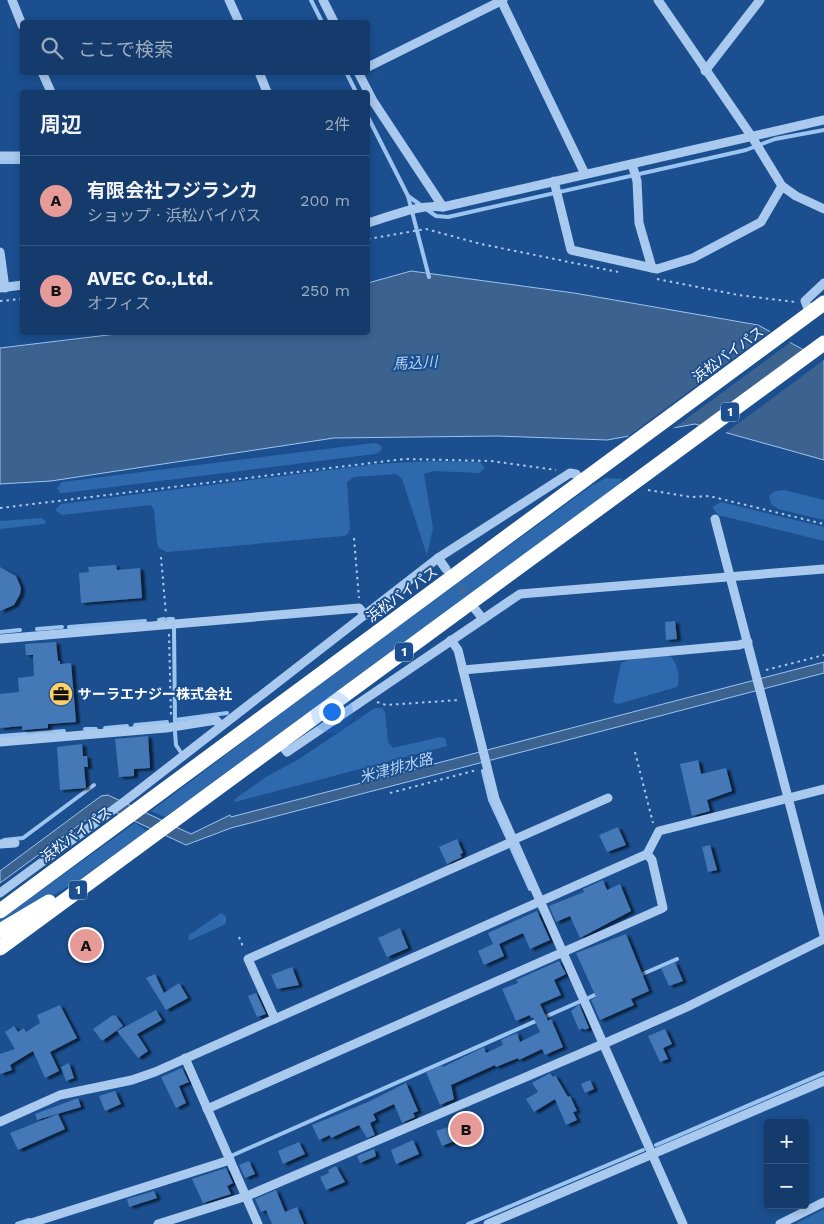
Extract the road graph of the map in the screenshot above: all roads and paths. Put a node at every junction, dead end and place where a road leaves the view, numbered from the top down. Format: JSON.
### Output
{"nodes":[{"id":1,"x":12,"y":0,"type":"edge"},
{"id":2,"x":229,"y":0,"type":"edge"},
{"id":3,"x":323,"y":0,"type":"edge"},
{"id":4,"x":502,"y":0,"type":"edge"},
{"id":5,"x":658,"y":0,"type":"edge"},
{"id":6,"x":760,"y":0,"type":"edge"},
{"id":7,"x":20,"y":20,"type":"edge"},
{"id":8,"x":238,"y":20,"type":"edge"},
{"id":9,"x":333,"y":20,"type":"edge"},
{"id":10,"x":370,"y":66,"type":"edge"},
{"id":11,"x":705,"y":71,"type":"junction"},
{"id":12,"x":43,"y":75,"type":"edge"},
{"id":13,"x":260,"y":75,"type":"edge"},
{"id":14,"x":360,"y":75,"type":"edge"},
{"id":15,"x":49,"y":90,"type":"edge"},
{"id":16,"x":266,"y":90,"type":"edge"},
{"id":17,"x":368,"y":90,"type":"edge"},
{"id":18,"x":370,"y":94,"type":"edge"},
{"id":19,"x":824,"y":120,"type":"edge"},
{"id":20,"x":752,"y":136,"type":"junction"},
{"id":21,"x":0,"y":156,"type":"edge"},
{"id":22,"x":20,"y":156,"type":"edge"},
{"id":23,"x":632,"y":164,"type":"junction"},
{"id":24,"x":585,"y":174,"type":"junction"},
{"id":25,"x":554,"y":181,"type":"junction"},
{"id":26,"x":782,"y":186,"type":"junction"},
{"id":27,"x":438,"y":206,"type":"junction"},
{"id":28,"x":824,"y":209,"type":"edge"},
{"id":29,"x":370,"y":222,"type":"edge"},
{"id":30,"x":426,"y":229,"type":"dead end"},
{"id":31,"x":370,"y":239,"type":"edge"},
{"id":32,"x":0,"y":252,"type":"edge"},
{"id":33,"x":652,"y":268,"type":"junction"},
{"id":34,"x":824,"y":283,"type":"edge"},
{"id":35,"x":20,"y":285,"type":"edge"},
{"id":36,"x":2,"y":288,"type":"edge"},
{"id":37,"x":20,"y":298,"type":"edge"},
{"id":38,"x":0,"y":301,"type":"edge"},
{"id":39,"x":824,"y":303,"type":"edge"},
{"id":40,"x":810,"y":314,"type":"junction"},
{"id":41,"x":824,"y":343,"type":"edge"},
{"id":42,"x":582,"y":476,"type":"junction"},
{"id":43,"x":641,"y":485,"type":"junction"},
{"id":44,"x":0,"y":508,"type":"edge"},
{"id":45,"x":715,"y":519,"type":"dead end"},
{"id":46,"x":824,"y":524,"type":"edge"},
{"id":47,"x":354,"y":538,"type":"dead end"},
{"id":48,"x":161,"y":557,"type":"dead end"},
{"id":49,"x":438,"y":558,"type":"junction"},
{"id":50,"x":446,"y":569,"type":"tunnel mouth"},
{"id":51,"x":824,"y":569,"type":"edge"},
{"id":52,"x":730,"y":577,"type":"junction"},
{"id":53,"x":476,"y":609,"type":"tunnel mouth"},
{"id":54,"x":362,"y":611,"type":"junction"},
{"id":55,"x":483,"y":619,"type":"junction"},
{"id":56,"x":168,"y":624,"type":"junction"},
{"id":57,"x":0,"y":639,"type":"edge"},
{"id":58,"x":452,"y":640,"type":"junction"},
{"id":59,"x":748,"y":642,"type":"junction"},
{"id":60,"x":824,"y":655,"type":"edge"},
{"id":61,"x":463,"y":670,"type":"junction"},
{"id":62,"x":756,"y":674,"type":"junction"},
{"id":63,"x":371,"y":694,"type":"junction"},
{"id":64,"x":470,"y":699,"type":"junction"},
{"id":65,"x":171,"y":726,"type":"junction"},
{"id":66,"x":221,"y":726,"type":"junction"},
{"id":67,"x":0,"y":742,"type":"edge"},
{"id":68,"x":280,"y":742,"type":"junction"},
{"id":69,"x":635,"y":752,"type":"dead end"},
{"id":70,"x":487,"y":767,"type":"junction"},
{"id":71,"x":824,"y":789,"type":"edge"},
{"id":72,"x":390,"y":793,"type":"dead end"},
{"id":73,"x":608,"y":798,"type":"dead end"},
{"id":74,"x":788,"y":798,"type":"junction"},
{"id":75,"x":660,"y":831,"type":"junction"},
{"id":76,"x":513,"y":841,"type":"junction"},
{"id":77,"x":15,"y":842,"type":"dead end"},
{"id":78,"x":0,"y":844,"type":"edge"},
{"id":79,"x":647,"y":854,"type":"junction"},
{"id":80,"x":82,"y":887,"type":"junction"},
{"id":81,"x":0,"y":893,"type":"edge"},
{"id":82,"x":540,"y":902,"type":"junction"},
{"id":83,"x":0,"y":911,"type":"edge"},
{"id":84,"x":0,"y":931,"type":"edge"},
{"id":85,"x":824,"y":935,"type":"edge"},
{"id":86,"x":239,"y":937,"type":"dead end"},
{"id":87,"x":824,"y":939,"type":"edge"},
{"id":88,"x":0,"y":948,"type":"edge"},
{"id":89,"x":562,"y":952,"type":"junction"},
{"id":90,"x":248,"y":959,"type":"junction"},
{"id":91,"x":275,"y":1019,"type":"junction"},
{"id":92,"x":603,"y":1044,"type":"junction"},
{"id":93,"x":185,"y":1058,"type":"junction"},
{"id":94,"x":824,"y":1082,"type":"edge"},
{"id":95,"x":208,"y":1109,"type":"junction"},
{"id":96,"x":0,"y":1122,"type":"edge"},
{"id":97,"x":652,"y":1155,"type":"junction"},
{"id":98,"x":230,"y":1160,"type":"junction"},
{"id":99,"x":247,"y":1196,"type":"junction"},
{"id":100,"x":824,"y":1202,"type":"edge"},
{"id":101,"x":28,"y":1224,"type":"edge"},
{"id":102,"x":158,"y":1224,"type":"edge"},
{"id":103,"x":258,"y":1224,"type":"edge"},
{"id":104,"x":488,"y":1224,"type":"edge"},
{"id":105,"x":683,"y":1224,"type":"edge"},
{"id":106,"x":780,"y":1224,"type":"edge"}],
"edges":[{"from":1,"to":7,"type":"street"},
{"from":2,"to":8,"type":"street"},
{"from":3,"to":9,"type":"street"},
{"from":4,"to":10,"type":"street"},
{"from":4,"to":24,"type":"street"},
{"from":5,"to":11,"type":"street"},
{"from":6,"to":11,"type":"street"},
{"from":11,"to":20,"type":"street"},
{"from":12,"to":15,"type":"street"},
{"from":13,"to":16,"type":"street"},
{"from":14,"to":17,"type":"street"},
{"from":18,"to":27,"type":"street"},
{"from":19,"to":20,"type":"street"},
{"from":20,"to":23,"type":"street"},
{"from":20,"to":26,"type":"street"},
{"from":21,"to":22,"type":"street"},
{"from":23,"to":24,"type":"street"},
{"from":23,"to":33,"type":"street"},
{"from":24,"to":25,"type":"street"},
{"from":25,"to":27,"type":"street"},
{"from":25,"to":33,"type":"street"},
{"from":26,"to":28,"type":"street"},
{"from":26,"to":33,"type":"street"},
{"from":27,"to":29,"type":"street"},
{"from":30,"to":31,"type":"path"},
{"from":32,"to":36,"type":"street"},
{"from":34,"to":40,"type":"street"},
{"from":35,"to":36,"type":"street"},
{"from":37,"to":38,"type":"path"},
{"from":39,"to":40,"type":"highway","name":"浜松バイパス","number":"1"},
{"from":40,"to":42,"type":"highway","name":"浜松バイパス","number":"1"},
{"from":41,"to":43,"type":"highway","number":"1"},
{"from":42,"to":44,"type":"path"},
{"from":42,"to":49,"type":"street"},
{"from":42,"to":83,"type":"highway","name":"浜松バイパス","number":"1"},
{"from":43,"to":46,"type":"path"},
{"from":43,"to":68,"type":"highway","number":"1"},
{"from":45,"to":52,"type":"street"},
{"from":47,"to":54,"type":"path"},
{"from":48,"to":56,"type":"path"},
{"from":49,"to":50,"type":"street"},
{"from":49,"to":54,"type":"street"},
{"from":51,"to":52,"type":"street"},
{"from":52,"to":55,"type":"street"},
{"from":52,"to":59,"type":"street"},
{"from":53,"to":55,"type":"street"},
{"from":54,"to":56,"type":"street"},
{"from":54,"to":66,"type":"street"},
{"from":55,"to":58,"type":"street"},
{"from":56,"to":57,"type":"street"},
{"from":56,"to":65,"type":"path"},
{"from":58,"to":61,"type":"street"},
{"from":58,"to":63,"type":"street"},
{"from":59,"to":61,"type":"street"},
{"from":59,"to":62,"type":"street"},
{"from":60,"to":62,"type":"path"},
{"from":61,"to":64,"type":"street"},
{"from":62,"to":74,"type":"street"},
{"from":63,"to":64,"type":"path"},
{"from":63,"to":68,"type":"street"},
{"from":64,"to":70,"type":"street"},
{"from":65,"to":66,"type":"street"},
{"from":65,"to":67,"type":"street"},
{"from":66,"to":81,"type":"street"},
{"from":68,"to":80,"type":"highway","number":"1"},
{"from":69,"to":75,"type":"path"},
{"from":70,"to":72,"type":"path"},
{"from":70,"to":76,"type":"street"},
{"from":71,"to":74,"type":"street"},
{"from":73,"to":76,"type":"street"},
{"from":74,"to":75,"type":"street"},
{"from":74,"to":85,"type":"street"},
{"from":75,"to":79,"type":"street"},
{"from":76,"to":82,"type":"street"},
{"from":76,"to":90,"type":"street"},
{"from":77,"to":78,"type":"street"},
{"from":79,"to":82,"type":"street"},
{"from":79,"to":89,"type":"street"},
{"from":80,"to":84,"type":"highway"},
{"from":80,"to":88,"type":"highway","number":"1"},
{"from":82,"to":89,"type":"street"},
{"from":82,"to":91,"type":"street"},
{"from":86,"to":90,"type":"path"},
{"from":87,"to":92,"type":"street"},
{"from":89,"to":92,"type":"street"},
{"from":89,"to":95,"type":"street"},
{"from":90,"to":91,"type":"street"},
{"from":91,"to":93,"type":"street"},
{"from":92,"to":97,"type":"street"},
{"from":92,"to":99,"type":"street"},
{"from":93,"to":95,"type":"street"},
{"from":93,"to":96,"type":"street"},
{"from":94,"to":97,"type":"street"},
{"from":95,"to":98,"type":"street"},
{"from":97,"to":104,"type":"street"},
{"from":97,"to":105,"type":"street"},
{"from":98,"to":99,"type":"street"},
{"from":98,"to":101,"type":"street"},
{"from":99,"to":102,"type":"street"},
{"from":99,"to":103,"type":"street"},
{"from":100,"to":106,"type":"street"}]}
